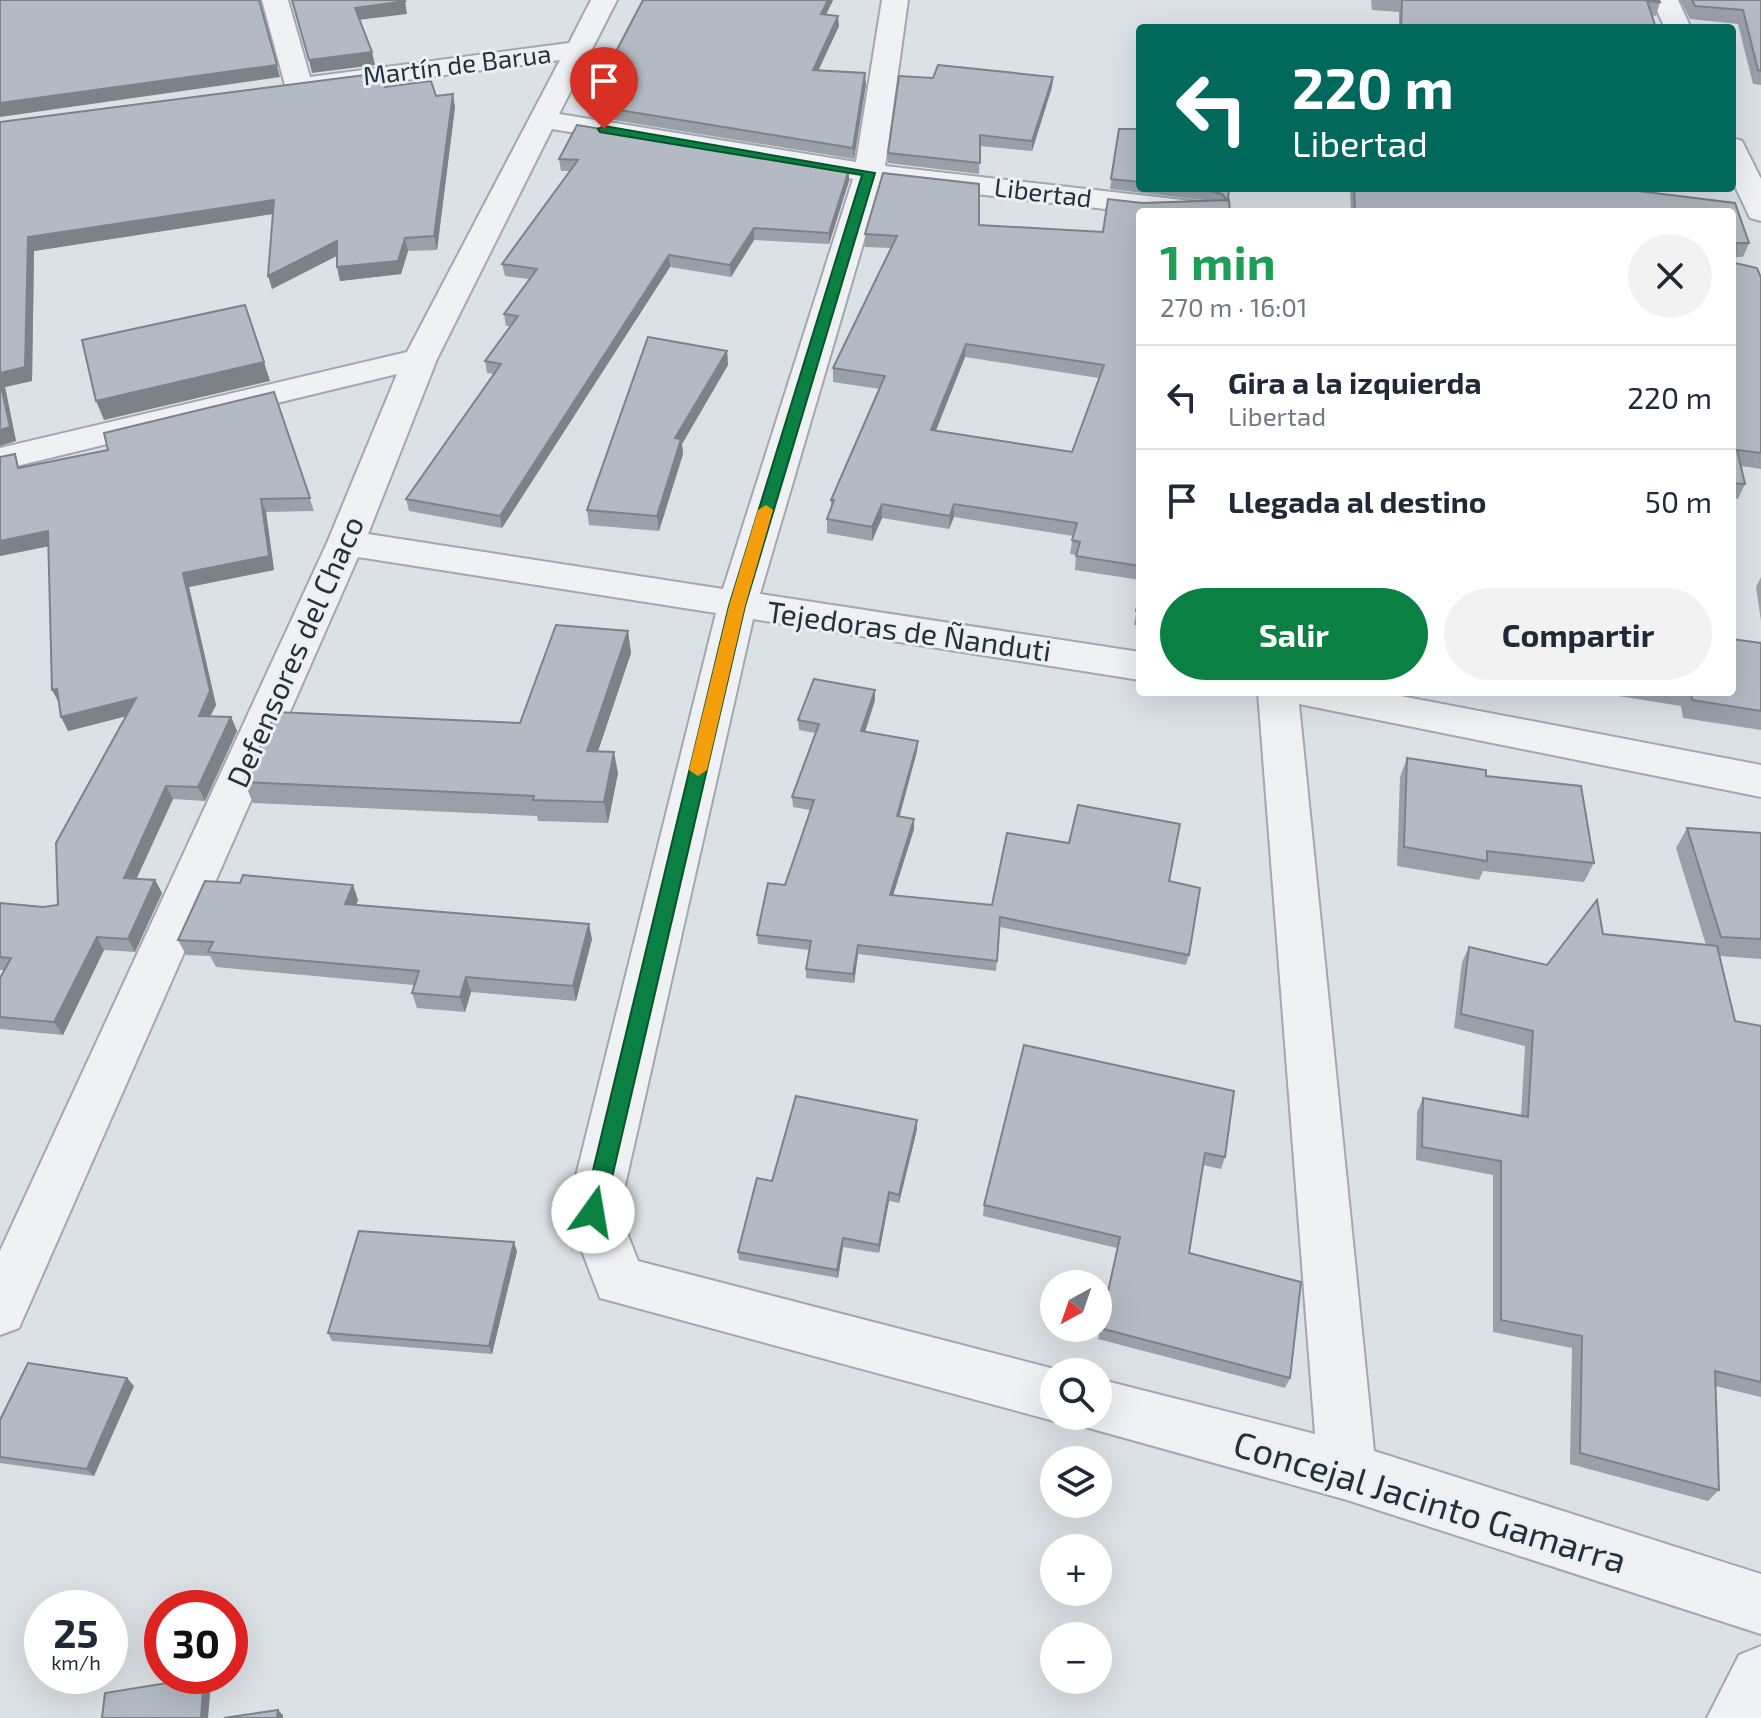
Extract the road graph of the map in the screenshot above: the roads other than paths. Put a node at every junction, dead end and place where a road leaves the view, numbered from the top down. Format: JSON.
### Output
{"nodes":[{"id":1,"x":275,"y":0,"type":"edge"},
{"id":2,"x":604,"y":0,"type":"edge"},
{"id":3,"x":895,"y":0,"type":"edge"},
{"id":4,"x":1665,"y":0,"type":"edge"},
{"id":5,"x":1676,"y":24,"type":"edge"},
{"id":6,"x":581,"y":49,"type":"junction"},
{"id":7,"x":299,"y":85,"type":"junction"},
{"id":8,"x":268,"y":89,"type":"edge"},
{"id":9,"x":545,"y":120,"type":"junction"},
{"id":10,"x":1736,"y":156,"type":"edge"},
{"id":11,"x":869,"y":173,"type":"junction"},
{"id":12,"x":1174,"y":208,"type":"edge"},
{"id":13,"x":1761,"y":212,"type":"edge"},
{"id":14,"x":420,"y":359,"type":"junction"},
{"id":15,"x":0,"y":459,"type":"edge"},
{"id":16,"x":346,"y":543,"type":"junction"},
{"id":17,"x":737,"y":606,"type":"junction"},
{"id":18,"x":1136,"y":665,"type":"edge"},
{"id":19,"x":1278,"y":696,"type":"edge"},
{"id":20,"x":1326,"y":696,"type":"edge"},
{"id":21,"x":1761,"y":781,"type":"edge"},
{"id":22,"x":0,"y":1310,"type":"edge"},
{"id":23,"x":1040,"y":1390,"type":"edge"},
{"id":24,"x":1112,"y":1410,"type":"edge"},
{"id":25,"x":1347,"y":1471,"type":"junction"},
{"id":26,"x":1761,"y":1604,"type":"edge"},
{"id":27,"x":1761,"y":1677,"type":"edge"},
{"id":28,"x":1738,"y":1718,"type":"edge"}],
"edges":[{"from":1,"to":7,"type":"street"},
{"from":2,"to":6,"type":"street","name":"Defensores del Chaco"},
{"from":3,"to":11,"type":"street"},
{"from":4,"to":5,"type":"street"},
{"from":6,"to":7,"type":"street","name":"Martín de Barua"},
{"from":6,"to":9,"type":"street","name":"Defensores del Chaco"},
{"from":7,"to":8,"type":"street","name":"Martín de Barua"},
{"from":9,"to":11,"type":"street","name":"Libertad"},
{"from":9,"to":14,"type":"street","name":"Defensores del Chaco"},
{"from":10,"to":13,"type":"street"},
{"from":11,"to":12,"type":"street","name":"Libertad"},
{"from":11,"to":17,"type":"street"},
{"from":14,"to":15,"type":"street"},
{"from":14,"to":16,"type":"street","name":"Defensores del Chaco"},
{"from":16,"to":17,"type":"street","name":"Tejedoras de Ñanduti"},
{"from":16,"to":22,"type":"street","name":"Defensores del Chaco"},
{"from":17,"to":18,"type":"street","name":"Tejedoras de Ñanduti"},
{"from":17,"to":23,"type":"street"},
{"from":19,"to":25,"type":"street"},
{"from":20,"to":21,"type":"street"},
{"from":24,"to":25,"type":"street","name":"Concejal Jacinto Gamarra"},
{"from":25,"to":26,"type":"street","name":"Concejal Jacinto Gamarra"},
{"from":27,"to":28,"type":"street"}]}
